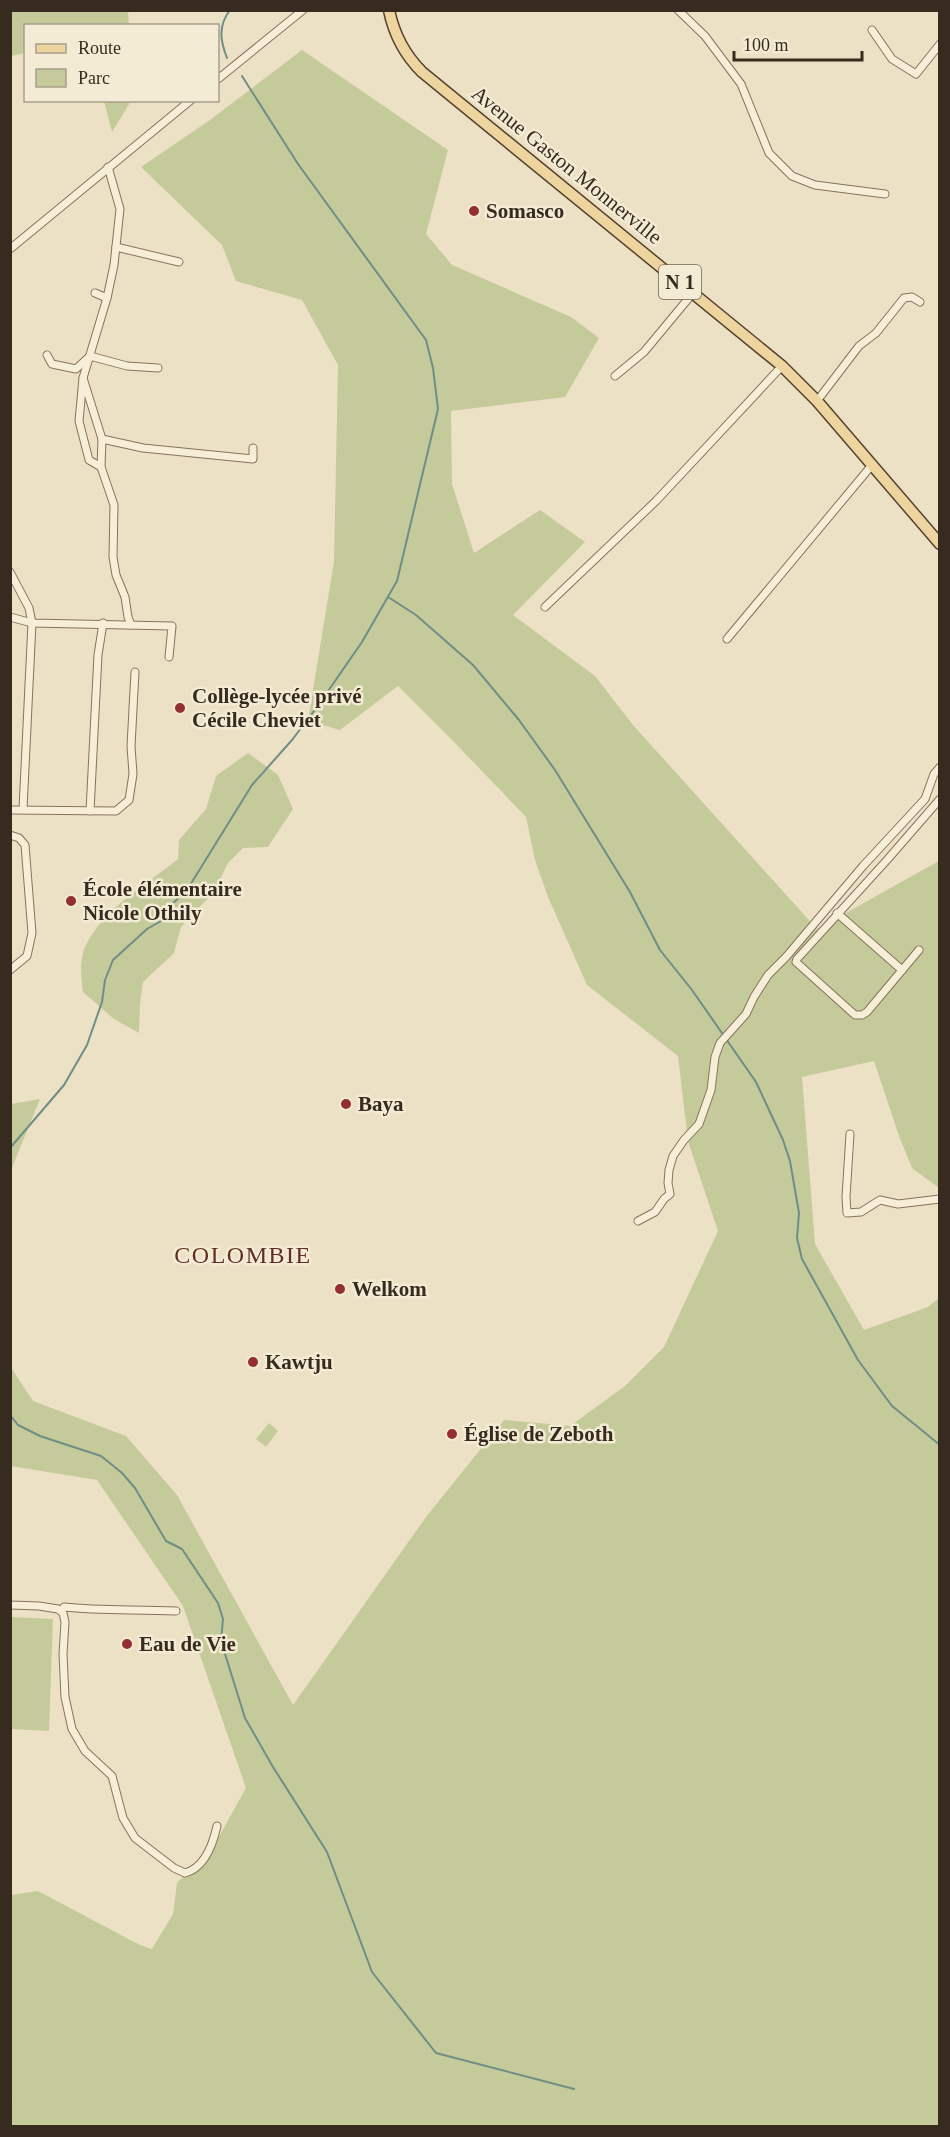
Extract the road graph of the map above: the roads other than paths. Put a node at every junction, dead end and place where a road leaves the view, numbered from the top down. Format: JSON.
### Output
{"nodes":[{"id":1,"x":303,"y":10,"type":"edge"},
{"id":2,"x":389,"y":10,"type":"edge"},
{"id":3,"x":678,"y":10,"type":"edge"},
{"id":4,"x":872,"y":30,"type":"dead end"},
{"id":5,"x":939,"y":44,"type":"edge"},
{"id":6,"x":219,"y":79,"type":"edge"},
{"id":7,"x":189,"y":102,"type":"edge"},
{"id":8,"x":108,"y":167,"type":"junction"},
{"id":9,"x":885,"y":194,"type":"dead end"},
{"id":10,"x":116,"y":247,"type":"junction"},
{"id":11,"x":10,"y":249,"type":"edge"},
{"id":12,"x":179,"y":262,"type":"dead end"},
{"id":13,"x":95,"y":293,"type":"dead end"},
{"id":14,"x":693,"y":293,"type":"junction"},
{"id":15,"x":107,"y":298,"type":"junction"},
{"id":16,"x":920,"y":302,"type":"dead end"},
{"id":17,"x":47,"y":355,"type":"dead end"},
{"id":18,"x":90,"y":356,"type":"junction"},
{"id":19,"x":782,"y":366,"type":"junction"},
{"id":20,"x":158,"y":368,"type":"dead end"},
{"id":21,"x":615,"y":376,"type":"dead end"},
{"id":22,"x":83,"y":378,"type":"junction"},
{"id":23,"x":817,"y":401,"type":"junction"},
{"id":24,"x":102,"y":439,"type":"junction"},
{"id":25,"x":253,"y":448,"type":"dead end"},
{"id":26,"x":872,"y":465,"type":"junction"},
{"id":27,"x":101,"y":466,"type":"junction"},
{"id":28,"x":939,"y":544,"type":"edge"},
{"id":29,"x":10,"y":572,"type":"edge"},
{"id":30,"x":545,"y":607,"type":"dead end"},
{"id":31,"x":10,"y":617,"type":"edge"},
{"id":32,"x":32,"y":623,"type":"junction"},
{"id":33,"x":103,"y":623,"type":"junction"},
{"id":34,"x":131,"y":625,"type":"junction"},
{"id":35,"x":728,"y":639,"type":"dead end"},
{"id":36,"x":169,"y":657,"type":"dead end"},
{"id":37,"x":135,"y":672,"type":"dead end"},
{"id":38,"x":939,"y":766,"type":"edge"},
{"id":39,"x":939,"y":799,"type":"edge"},
{"id":40,"x":23,"y":809,"type":"junction"},
{"id":41,"x":10,"y":810,"type":"edge"},
{"id":42,"x":90,"y":811,"type":"junction"},
{"id":43,"x":10,"y":836,"type":"edge"},
{"id":44,"x":837,"y":914,"type":"junction"},
{"id":45,"x":919,"y":950,"type":"dead end"},
{"id":46,"x":10,"y":970,"type":"edge"},
{"id":47,"x":902,"y":970,"type":"junction"},
{"id":48,"x":850,"y":1134,"type":"dead end"},
{"id":49,"x":939,"y":1199,"type":"edge"},
{"id":50,"x":638,"y":1221,"type":"dead end"},
{"id":51,"x":10,"y":1605,"type":"edge"},
{"id":52,"x":61,"y":1611,"type":"junction"},
{"id":53,"x":176,"y":1611,"type":"dead end"},
{"id":54,"x":217,"y":1826,"type":"dead end"}],
"edges":[{"from":1,"to":6,"type":"street"},
{"from":2,"to":14,"type":"main road","name":"Avenue Gaston Monnerville","number":"N 1"},
{"from":3,"to":9,"type":"street"},
{"from":4,"to":5,"type":"street"},
{"from":7,"to":8,"type":"street"},
{"from":8,"to":10,"type":"street"},
{"from":8,"to":11,"type":"street"},
{"from":10,"to":12,"type":"street"},
{"from":10,"to":15,"type":"street"},
{"from":13,"to":15,"type":"street"},
{"from":14,"to":19,"type":"main road","name":"Avenue Gaston Monnerville","number":"N 1"},
{"from":14,"to":21,"type":"street"},
{"from":15,"to":18,"type":"street"},
{"from":16,"to":23,"type":"street"},
{"from":17,"to":18,"type":"street"},
{"from":18,"to":20,"type":"street"},
{"from":18,"to":22,"type":"street"},
{"from":19,"to":23,"type":"main road","name":"Avenue Gaston Monnerville","number":"N 1"},
{"from":19,"to":30,"type":"street"},
{"from":22,"to":24,"type":"street"},
{"from":22,"to":27,"type":"street"},
{"from":23,"to":26,"type":"main road","name":"Avenue Gaston Monnerville","number":"N 1"},
{"from":24,"to":25,"type":"street"},
{"from":24,"to":27,"type":"street"},
{"from":26,"to":28,"type":"main road","name":"Avenue Gaston Monnerville","number":"N 1"},
{"from":26,"to":35,"type":"street"},
{"from":27,"to":34,"type":"street"},
{"from":29,"to":32,"type":"street"},
{"from":31,"to":32,"type":"street"},
{"from":32,"to":33,"type":"street"},
{"from":32,"to":40,"type":"street"},
{"from":33,"to":34,"type":"street"},
{"from":33,"to":42,"type":"street"},
{"from":34,"to":36,"type":"street"},
{"from":37,"to":42,"type":"street"},
{"from":38,"to":50,"type":"street"},
{"from":39,"to":44,"type":"street"},
{"from":40,"to":41,"type":"street"},
{"from":40,"to":42,"type":"street"},
{"from":43,"to":46,"type":"street"},
{"from":44,"to":47,"type":"street"},
{"from":44,"to":47,"type":"street"},
{"from":45,"to":47,"type":"street"},
{"from":48,"to":49,"type":"street"},
{"from":51,"to":52,"type":"street"},
{"from":52,"to":53,"type":"street"},
{"from":52,"to":54,"type":"street"}]}
